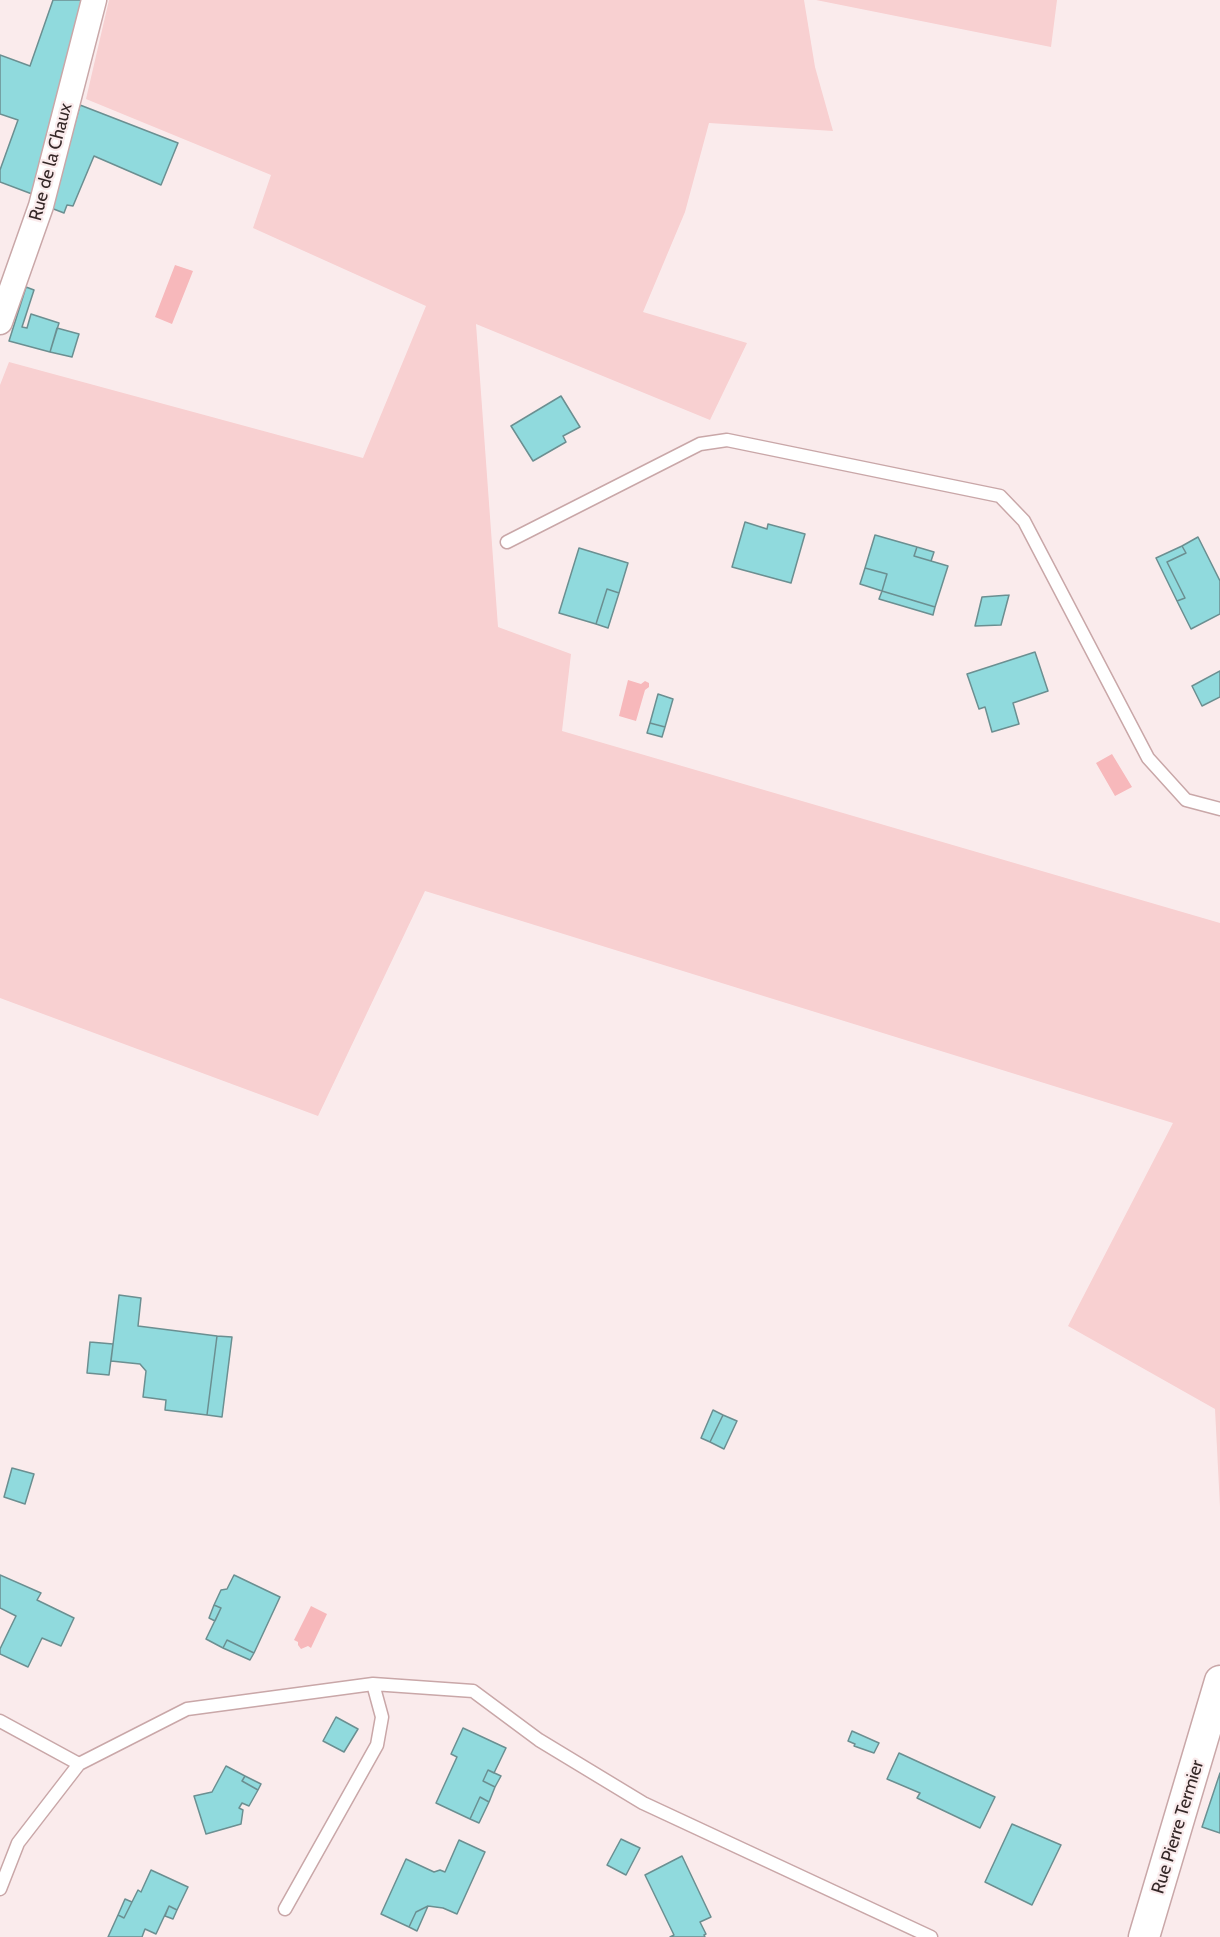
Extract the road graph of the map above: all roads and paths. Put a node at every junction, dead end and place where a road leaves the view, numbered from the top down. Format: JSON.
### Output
{"nodes":[{"id":1,"x":94,"y":0,"type":"edge"},
{"id":2,"x":0,"y":322,"type":"edge"},
{"id":3,"x":507,"y":542,"type":"dead end"},
{"id":4,"x":1220,"y":809,"type":"edge"},
{"id":5,"x":1220,"y":1681,"type":"edge"},
{"id":6,"x":374,"y":1684,"type":"junction"},
{"id":7,"x":0,"y":1721,"type":"edge"},
{"id":8,"x":1212,"y":1741,"type":"edge"},
{"id":9,"x":80,"y":1764,"type":"junction"},
{"id":10,"x":0,"y":1889,"type":"edge"},
{"id":11,"x":285,"y":1909,"type":"dead end"},
{"id":12,"x":930,"y":1937,"type":"edge"},
{"id":13,"x":1144,"y":1937,"type":"edge"}],
"edges":[{"from":1,"to":2,"type":"street","name":"Rue de la Chaux"},
{"from":3,"to":4,"type":"lane"},
{"from":5,"to":8,"type":"street","name":"Rue Pierre Termier"},
{"from":6,"to":9,"type":"lane"},
{"from":6,"to":11,"type":"lane"},
{"from":6,"to":12,"type":"lane"},
{"from":7,"to":9,"type":"lane"},
{"from":8,"to":13,"type":"street","name":"Rue Pierre Termier"},
{"from":9,"to":10,"type":"lane"}]}
